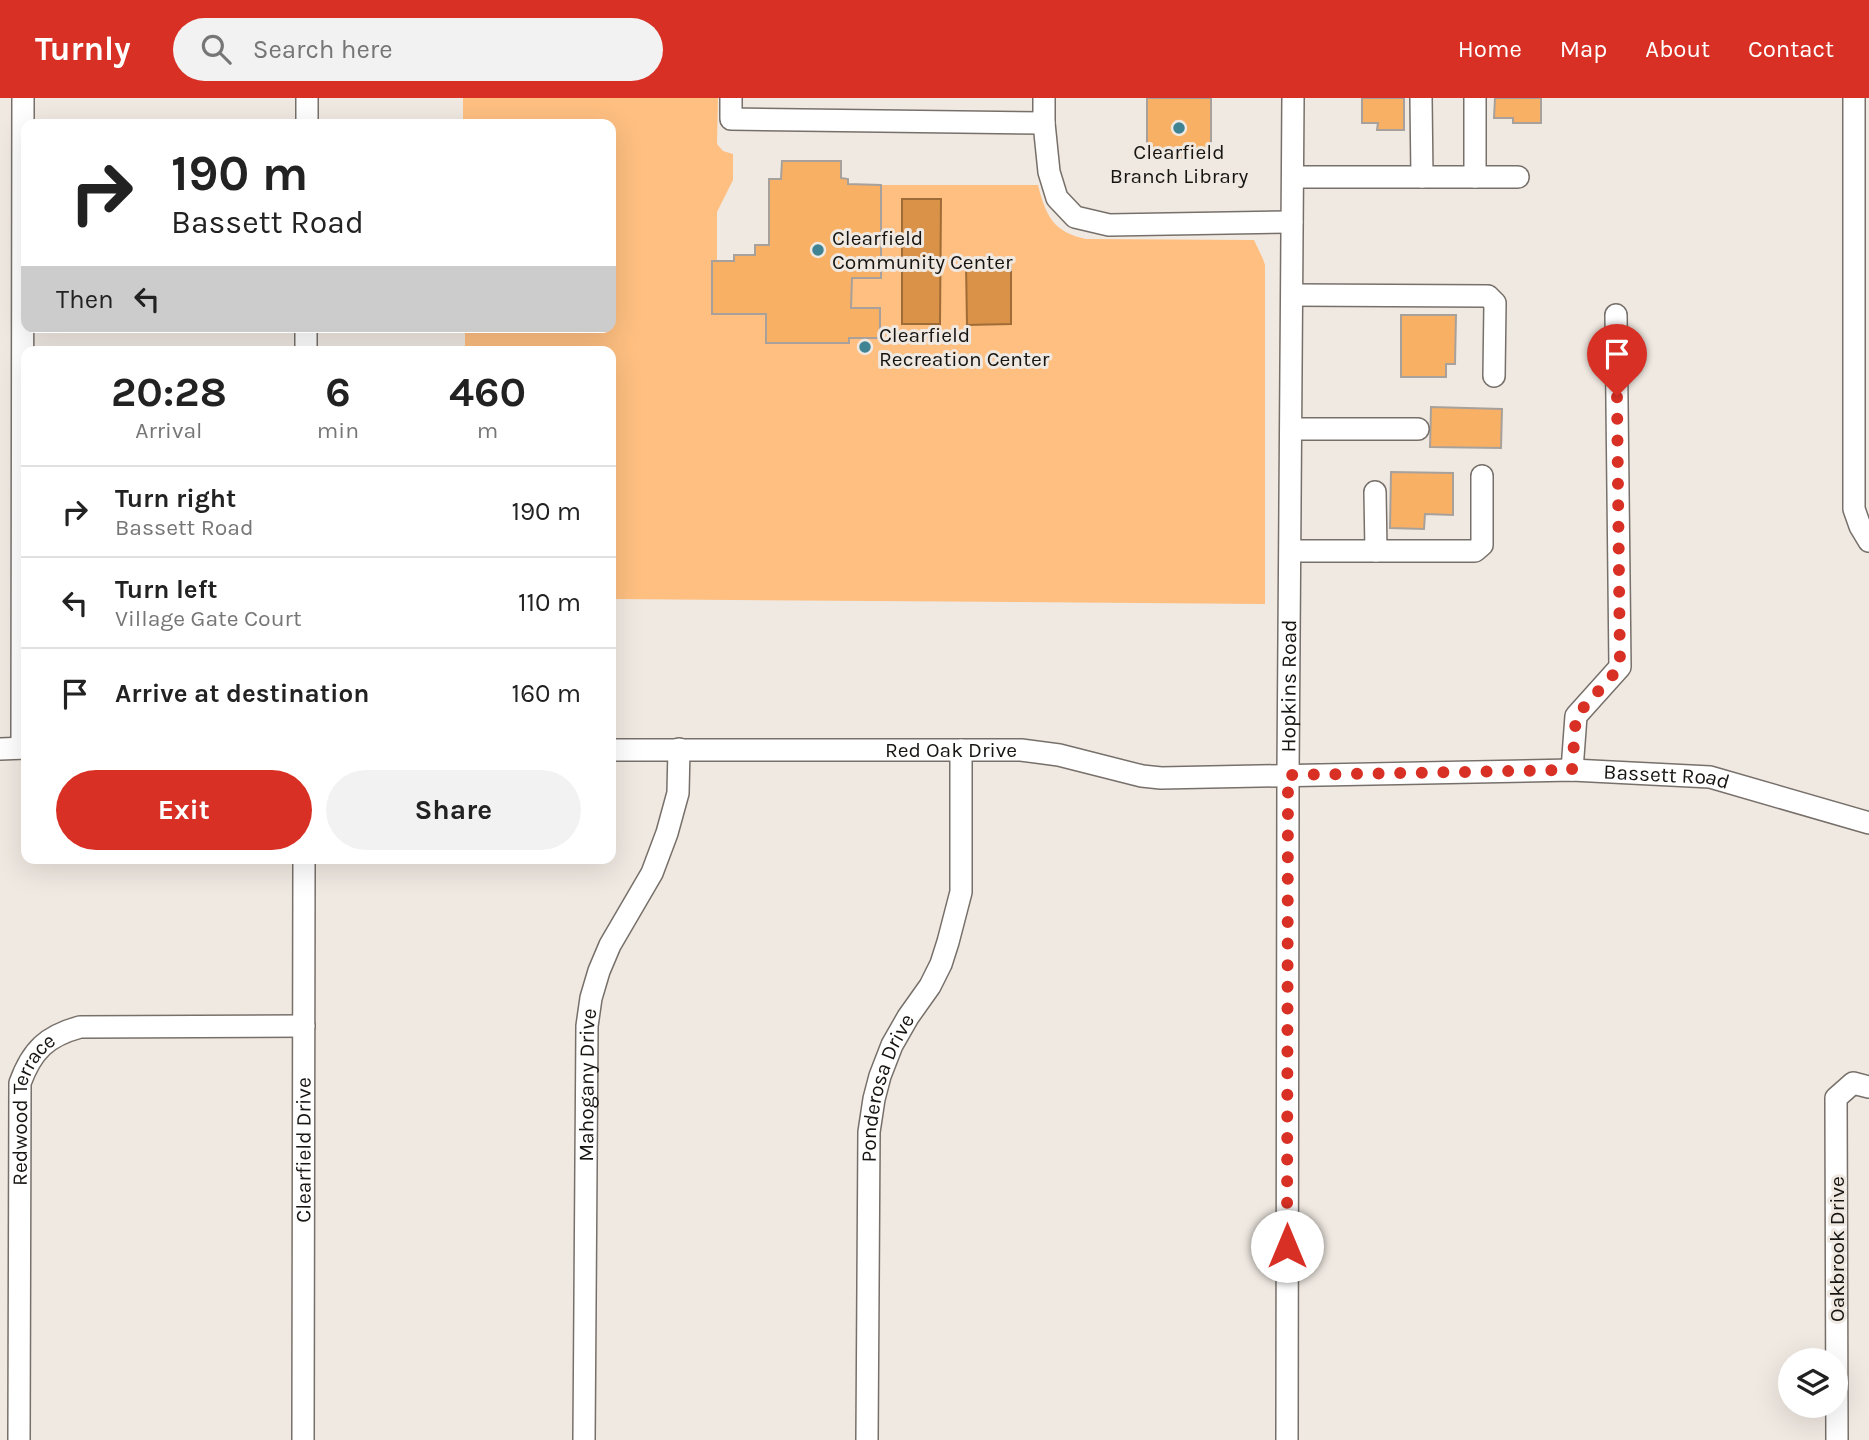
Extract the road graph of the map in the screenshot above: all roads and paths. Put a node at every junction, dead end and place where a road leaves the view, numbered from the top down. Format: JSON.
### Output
{"nodes":[{"id":1,"x":23,"y":98,"type":"edge"},
{"id":2,"x":307,"y":98,"type":"edge"},
{"id":3,"x":731,"y":98,"type":"edge"},
{"id":4,"x":1044,"y":98,"type":"edge"},
{"id":5,"x":1293,"y":98,"type":"edge"},
{"id":6,"x":1421,"y":98,"type":"edge"},
{"id":7,"x":1475,"y":98,"type":"edge"},
{"id":8,"x":1854,"y":98,"type":"edge"},
{"id":9,"x":23,"y":119,"type":"edge"},
{"id":10,"x":307,"y":119,"type":"edge"},
{"id":11,"x":1044,"y":123,"type":"junction"},
{"id":12,"x":1293,"y":177,"type":"junction"},
{"id":13,"x":1422,"y":177,"type":"junction"},
{"id":14,"x":1475,"y":177,"type":"junction"},
{"id":15,"x":1518,"y":177,"type":"dead end"},
{"id":16,"x":1293,"y":222,"type":"junction"},
{"id":17,"x":1292,"y":295,"type":"junction"},
{"id":18,"x":1616,"y":314,"type":"dead end"},
{"id":19,"x":1494,"y":376,"type":"dead end"},
{"id":20,"x":1292,"y":429,"type":"junction"},
{"id":21,"x":1418,"y":429,"type":"dead end"},
{"id":22,"x":1482,"y":475,"type":"dead end"},
{"id":23,"x":1375,"y":492,"type":"dead end"},
{"id":24,"x":1869,"y":541,"type":"edge"},
{"id":25,"x":1291,"y":551,"type":"junction"},
{"id":26,"x":1376,"y":551,"type":"junction"},
{"id":27,"x":0,"y":748,"type":"edge"},
{"id":28,"x":21,"y":748,"type":"edge"},
{"id":29,"x":679,"y":749,"type":"junction"},
{"id":30,"x":616,"y":750,"type":"edge"},
{"id":31,"x":961,"y":750,"type":"junction"},
{"id":32,"x":1572,"y":770,"type":"junction"},
{"id":33,"x":1288,"y":775,"type":"junction"},
{"id":34,"x":1869,"y":822,"type":"edge"},
{"id":35,"x":304,"y":864,"type":"edge"},
{"id":36,"x":304,"y":1026,"type":"junction"},
{"id":37,"x":1869,"y":1087,"type":"edge"},
{"id":38,"x":19,"y":1440,"type":"edge"},
{"id":39,"x":303,"y":1440,"type":"edge"},
{"id":40,"x":584,"y":1440,"type":"edge"},
{"id":41,"x":867,"y":1440,"type":"edge"},
{"id":42,"x":1287,"y":1440,"type":"edge"},
{"id":43,"x":1837,"y":1440,"type":"edge"}],
"edges":[{"from":1,"to":9,"type":"street"},
{"from":2,"to":10,"type":"street"},
{"from":3,"to":11,"type":"street"},
{"from":4,"to":11,"type":"street"},
{"from":5,"to":12,"type":"street","name":"Hopkins Road"},
{"from":6,"to":13,"type":"street"},
{"from":7,"to":14,"type":"street"},
{"from":8,"to":24,"type":"street"},
{"from":11,"to":16,"type":"street"},
{"from":12,"to":13,"type":"street"},
{"from":12,"to":16,"type":"street","name":"Hopkins Road"},
{"from":13,"to":14,"type":"street"},
{"from":14,"to":15,"type":"street"},
{"from":16,"to":17,"type":"street","name":"Hopkins Road"},
{"from":17,"to":19,"type":"street"},
{"from":17,"to":20,"type":"street","name":"Hopkins Road"},
{"from":18,"to":32,"type":"street"},
{"from":20,"to":21,"type":"street"},
{"from":20,"to":25,"type":"street","name":"Hopkins Road"},
{"from":22,"to":26,"type":"street"},
{"from":23,"to":26,"type":"street"},
{"from":25,"to":26,"type":"street"},
{"from":25,"to":33,"type":"street","name":"Hopkins Road"},
{"from":27,"to":28,"type":"street"},
{"from":29,"to":30,"type":"street","name":"Red Oak Drive"},
{"from":29,"to":31,"type":"street","name":"Red Oak Drive"},
{"from":29,"to":40,"type":"street","name":"Mahogany Drive"},
{"from":31,"to":33,"type":"street","name":"Red Oak Drive"},
{"from":31,"to":41,"type":"street","name":"Ponderosa Drive"},
{"from":32,"to":33,"type":"street","name":"Bassett Road"},
{"from":32,"to":34,"type":"street","name":"Bassett Road"},
{"from":33,"to":42,"type":"street","name":"Hopkins Road"},
{"from":35,"to":36,"type":"street","name":"Clearfield Drive"},
{"from":36,"to":38,"type":"street","name":"Redwood Terrace"},
{"from":36,"to":39,"type":"street","name":"Clearfield Drive"},
{"from":37,"to":43,"type":"street","name":"Oakbrook Drive"}]}
